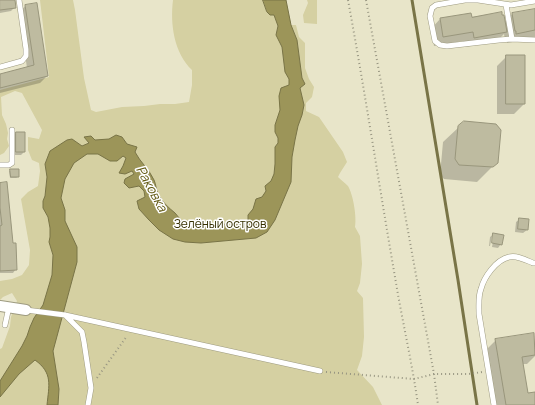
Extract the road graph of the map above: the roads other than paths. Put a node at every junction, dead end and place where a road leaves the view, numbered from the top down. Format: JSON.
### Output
{"nodes":[{"id":1,"x":19,"y":0,"type":"edge"},
{"id":2,"x":535,"y":1,"type":"edge"},
{"id":3,"x":506,"y":5,"type":"junction"},
{"id":4,"x":512,"y":39,"type":"junction"},
{"id":5,"x":535,"y":40,"type":"edge"},
{"id":6,"x":0,"y":67,"type":"edge"},
{"id":7,"x":12,"y":130,"type":"dead end"},
{"id":8,"x":0,"y":165,"type":"edge"},
{"id":9,"x":535,"y":263,"type":"edge"},
{"id":10,"x":5,"y":307,"type":"edge"},
{"id":11,"x":26,"y":310,"type":"joint"},
{"id":12,"x":65,"y":315,"type":"junction"},
{"id":13,"x":5,"y":325,"type":"dead end"},
{"id":14,"x":320,"y":371,"type":"road end"},
{"id":15,"x":88,"y":405,"type":"edge"},
{"id":16,"x":494,"y":405,"type":"edge"}],
"edges":[{"from":1,"to":6,"type":"lane"},
{"from":2,"to":3,"type":"lane"},
{"from":3,"to":4,"type":"lane"},
{"from":3,"to":4,"type":"lane"},
{"from":4,"to":5,"type":"lane"},
{"from":7,"to":8,"type":"lane"},
{"from":9,"to":16,"type":"lane"},
{"from":10,"to":11,"type":"street"},
{"from":10,"to":13,"type":"lane"},
{"from":11,"to":12,"type":"lane"},
{"from":12,"to":14,"type":"lane"},
{"from":12,"to":15,"type":"lane"}]}
